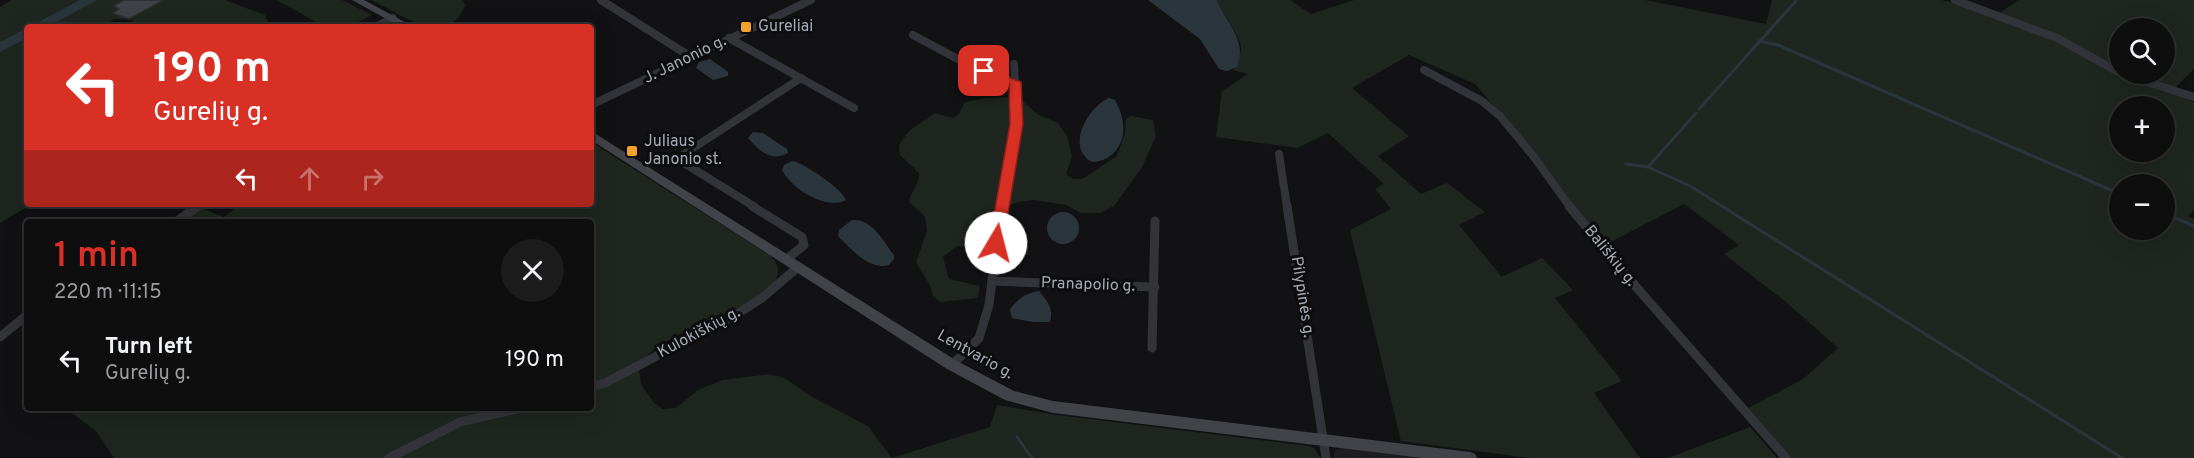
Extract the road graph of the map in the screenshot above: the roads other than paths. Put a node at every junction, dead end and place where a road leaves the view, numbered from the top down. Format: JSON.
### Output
{"nodes":[{"id":1,"x":357,"y":0,"type":"edge"},
{"id":2,"x":601,"y":0,"type":"edge"},
{"id":3,"x":812,"y":0,"type":"edge"},
{"id":4,"x":1955,"y":0,"type":"edge"},
{"id":5,"x":393,"y":18,"type":"junction"},
{"id":6,"x":381,"y":24,"type":"edge"},
{"id":7,"x":404,"y":24,"type":"edge"},
{"id":8,"x":913,"y":35,"type":"dead end"},
{"id":9,"x":729,"y":38,"type":"junction"},
{"id":10,"x":691,"y":57,"type":"junction"},
{"id":11,"x":1014,"y":64,"type":"dead end"},
{"id":12,"x":2109,"y":66,"type":"edge"},
{"id":13,"x":1424,"y":70,"type":"dead end"},
{"id":14,"x":801,"y":78,"type":"junction"},
{"id":15,"x":1015,"y":82,"type":"junction"},
{"id":16,"x":2154,"y":84,"type":"edge"},
{"id":17,"x":2194,"y":97,"type":"edge"},
{"id":18,"x":594,"y":104,"type":"edge"},
{"id":19,"x":854,"y":108,"type":"dead end"},
{"id":20,"x":594,"y":137,"type":"edge"},
{"id":21,"x":1279,"y":153,"type":"dead end"},
{"id":22,"x":197,"y":207,"type":"edge"},
{"id":23,"x":180,"y":219,"type":"edge"},
{"id":24,"x":1155,"y":221,"type":"dead end"},
{"id":25,"x":792,"y":263,"type":"junction"},
{"id":26,"x":992,"y":281,"type":"junction"},
{"id":27,"x":1155,"y":287,"type":"junction"},
{"id":28,"x":24,"y":317,"type":"edge"},
{"id":29,"x":0,"y":337,"type":"edge"},
{"id":30,"x":1152,"y":348,"type":"dead end"},
{"id":31,"x":952,"y":365,"type":"junction"},
{"id":32,"x":594,"y":386,"type":"edge"},
{"id":33,"x":508,"y":411,"type":"edge"},
{"id":34,"x":1324,"y":441,"type":"junction"},
{"id":35,"x":390,"y":458,"type":"edge"},
{"id":36,"x":1326,"y":458,"type":"edge"},
{"id":37,"x":1470,"y":458,"type":"edge"},
{"id":38,"x":1785,"y":458,"type":"edge"}],
"edges":[{"from":1,"to":5,"type":"main road"},
{"from":2,"to":10,"type":"street"},
{"from":3,"to":9,"type":"street","name":"J. Janonio g."},
{"from":4,"to":12,"type":"street"},
{"from":5,"to":6,"type":"street"},
{"from":5,"to":7,"type":"main road"},
{"from":8,"to":15,"type":"street"},
{"from":9,"to":10,"type":"street","name":"J. Janonio g."},
{"from":9,"to":14,"type":"street"},
{"from":10,"to":18,"type":"street","name":"J. Janonio g."},
{"from":11,"to":15,"type":"street"},
{"from":13,"to":38,"type":"street","name":"Bališkių g."},
{"from":14,"to":19,"type":"street"},
{"from":14,"to":25,"type":"street","name":"Kulokiškių g."},
{"from":15,"to":26,"type":"street"},
{"from":16,"to":17,"type":"street"},
{"from":20,"to":25,"type":"main road","name":"Lentvario g."},
{"from":21,"to":34,"type":"street","name":"Pilypinės g."},
{"from":22,"to":23,"type":"street"},
{"from":24,"to":27,"type":"street","name":"Pranapolio g."},
{"from":25,"to":31,"type":"main road","name":"Lentvario g."},
{"from":25,"to":32,"type":"street","name":"Kulokiškių g."},
{"from":26,"to":27,"type":"street","name":"Pranapolio g."},
{"from":26,"to":31,"type":"street"},
{"from":27,"to":30,"type":"street"},
{"from":28,"to":29,"type":"street"},
{"from":31,"to":34,"type":"main road","name":"Lentvario g."},
{"from":33,"to":35,"type":"street"},
{"from":34,"to":36,"type":"street","name":"Pilypinės g."},
{"from":34,"to":37,"type":"main road","name":"Lentvario g."}]}
